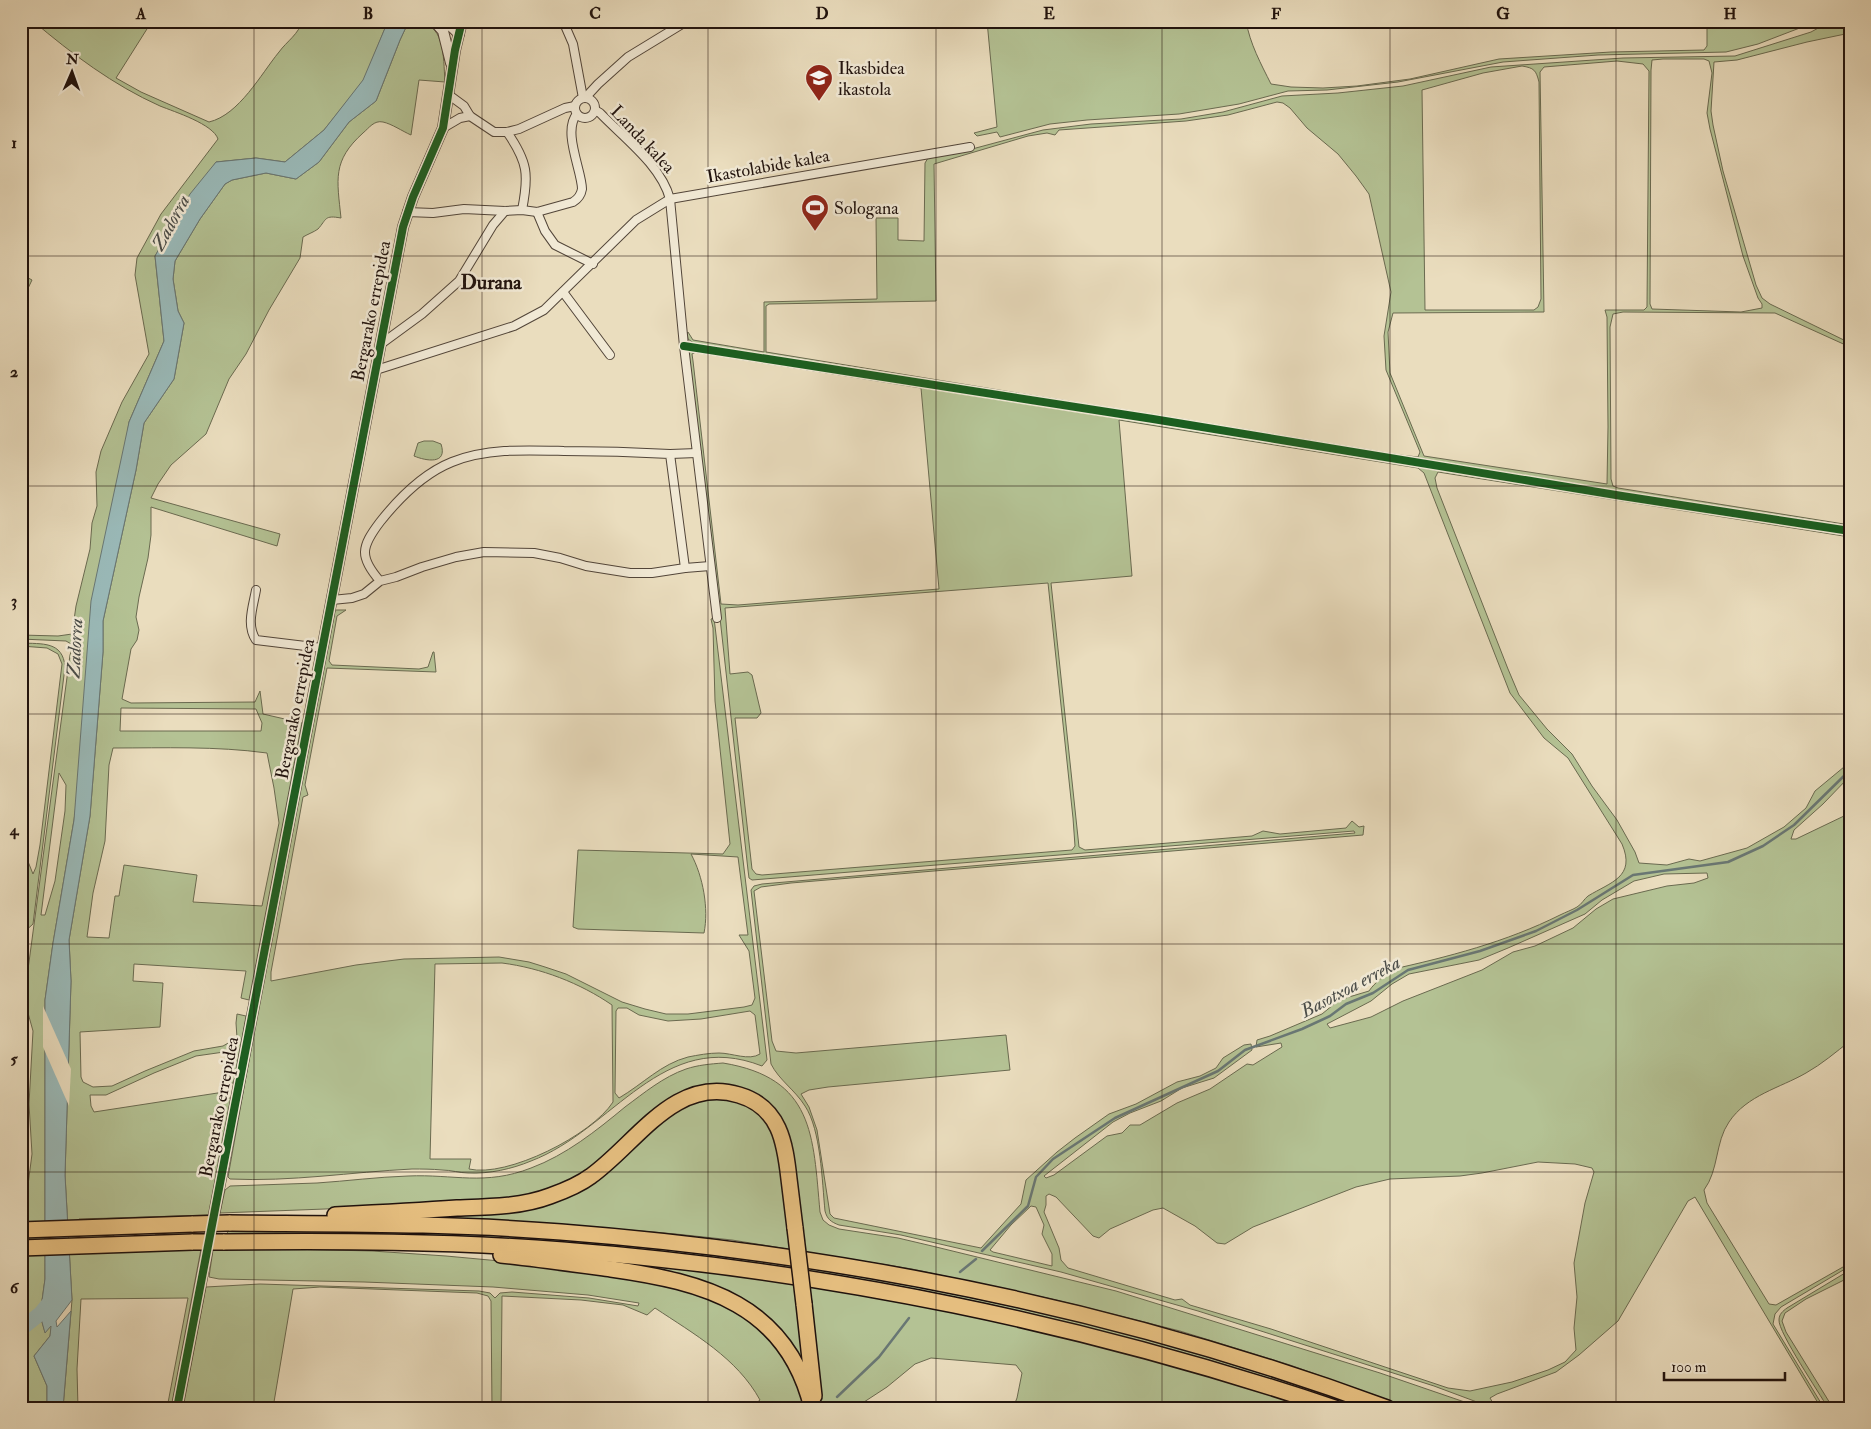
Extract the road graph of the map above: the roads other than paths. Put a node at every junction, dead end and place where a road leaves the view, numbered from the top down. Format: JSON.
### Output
{"nodes":[{"id":1,"x":434,"y":21,"type":"edge"},
{"id":2,"x":462,"y":21,"type":"edge"},
{"id":3,"x":563,"y":21,"type":"edge"},
{"id":4,"x":687,"y":21,"type":"edge"},
{"id":5,"x":447,"y":24,"type":"edge"},
{"id":6,"x":459,"y":34,"type":"junction"},
{"id":7,"x":452,"y":69,"type":"junction"},
{"id":8,"x":449,"y":95,"type":"junction"},
{"id":9,"x":585,"y":98,"type":"junction"},
{"id":10,"x":576,"y":110,"type":"junction"},
{"id":11,"x":595,"y":110,"type":"junction"},
{"id":12,"x":470,"y":116,"type":"junction"},
{"id":13,"x":443,"y":128,"type":"junction"},
{"id":14,"x":507,"y":132,"type":"junction"},
{"id":15,"x":970,"y":147,"type":"dead end"},
{"id":16,"x":670,"y":199,"type":"junction"},
{"id":17,"x":522,"y":210,"type":"junction"},
{"id":18,"x":506,"y":211,"type":"junction"},
{"id":19,"x":407,"y":212,"type":"junction"},
{"id":20,"x":537,"y":212,"type":"junction"},
{"id":21,"x":593,"y":264,"type":"junction"},
{"id":22,"x":563,"y":292,"type":"junction"},
{"id":23,"x":381,"y":344,"type":"junction"},
{"id":24,"x":684,"y":346,"type":"junction"},
{"id":25,"x":610,"y":354,"type":"dead end"},
{"id":26,"x":376,"y":370,"type":"junction"},
{"id":27,"x":697,"y":453,"type":"junction"},
{"id":28,"x":670,"y":454,"type":"junction"},
{"id":29,"x":1850,"y":531,"type":"edge"},
{"id":30,"x":710,"y":566,"type":"junction"},
{"id":31,"x":685,"y":568,"type":"junction"},
{"id":32,"x":380,"y":581,"type":"junction"},
{"id":33,"x":256,"y":590,"type":"dead end"},
{"id":34,"x":332,"y":600,"type":"junction"},
{"id":35,"x":717,"y":618,"type":"dead end"},
{"id":36,"x":322,"y":648,"type":"junction"},
{"id":37,"x":229,"y":1223,"type":"junction"},
{"id":38,"x":21,"y":1230,"type":"edge"},
{"id":39,"x":378,"y":1242,"type":"junction"},
{"id":40,"x":21,"y":1248,"type":"edge"},
{"id":41,"x":176,"y":1408,"type":"edge"},
{"id":42,"x":813,"y":1408,"type":"edge"},
{"id":43,"x":1335,"y":1408,"type":"edge"},
{"id":44,"x":1387,"y":1408,"type":"edge"}],
"edges":[{"from":1,"to":5,"type":"street"},
{"from":2,"to":6,"type":"street","name":"Bergarako errepidea"},
{"from":3,"to":9,"type":"street"},
{"from":4,"to":9,"type":"street"},
{"from":5,"to":6,"type":"street"},
{"from":5,"to":7,"type":"street"},
{"from":6,"to":7,"type":"street","name":"Bergarako errepidea"},
{"from":7,"to":8,"type":"street","name":"Bergarako errepidea"},
{"from":8,"to":12,"type":"street"},
{"from":8,"to":13,"type":"street","name":"Bergarako errepidea"},
{"from":9,"to":10,"type":"street"},
{"from":9,"to":11,"type":"street"},
{"from":10,"to":11,"type":"street"},
{"from":10,"to":14,"type":"street"},
{"from":10,"to":20,"type":"street"},
{"from":11,"to":16,"type":"street","name":"Landa kalea"},
{"from":12,"to":13,"type":"street"},
{"from":12,"to":14,"type":"street"},
{"from":13,"to":19,"type":"street","name":"Bergarako errepidea"},
{"from":14,"to":17,"type":"street"},
{"from":15,"to":16,"type":"street","name":"Ikastolabide kalea"},
{"from":16,"to":21,"type":"street","name":"Ikastolabide kalea"},
{"from":16,"to":24,"type":"street","name":"Landa kalea"},
{"from":17,"to":18,"type":"street"},
{"from":17,"to":20,"type":"street"},
{"from":18,"to":19,"type":"street"},
{"from":18,"to":23,"type":"street"},
{"from":19,"to":23,"type":"street","name":"Bergarako errepidea"},
{"from":20,"to":21,"type":"street"},
{"from":21,"to":22,"type":"street","name":"Ikastolabide kalea"},
{"from":22,"to":25,"type":"street"},
{"from":22,"to":26,"type":"street","name":"Ikastolabide kalea"},
{"from":23,"to":26,"type":"street","name":"Bergarako errepidea"},
{"from":24,"to":27,"type":"street","name":"Landa kalea"},
{"from":24,"to":29,"type":"street"},
{"from":26,"to":34,"type":"street","name":"Bergarako errepidea"},
{"from":27,"to":28,"type":"street"},
{"from":27,"to":30,"type":"street","name":"Landa kalea"},
{"from":28,"to":31,"type":"street"},
{"from":28,"to":32,"type":"street"},
{"from":30,"to":31,"type":"street"},
{"from":30,"to":35,"type":"street","name":"Landa kalea"},
{"from":31,"to":32,"type":"street"},
{"from":32,"to":34,"type":"street"},
{"from":33,"to":36,"type":"street"},
{"from":34,"to":36,"type":"street","name":"Bergarako errepidea"},
{"from":36,"to":41,"type":"street","name":"Bergarako errepidea"},
{"from":37,"to":38,"type":"highway","bridge":true},
{"from":37,"to":42,"type":"highway","bridge":true},
{"from":37,"to":44,"type":"highway"},
{"from":39,"to":40,"type":"highway","bridge":true},
{"from":39,"to":42,"type":"highway"},
{"from":39,"to":43,"type":"highway"}]}
